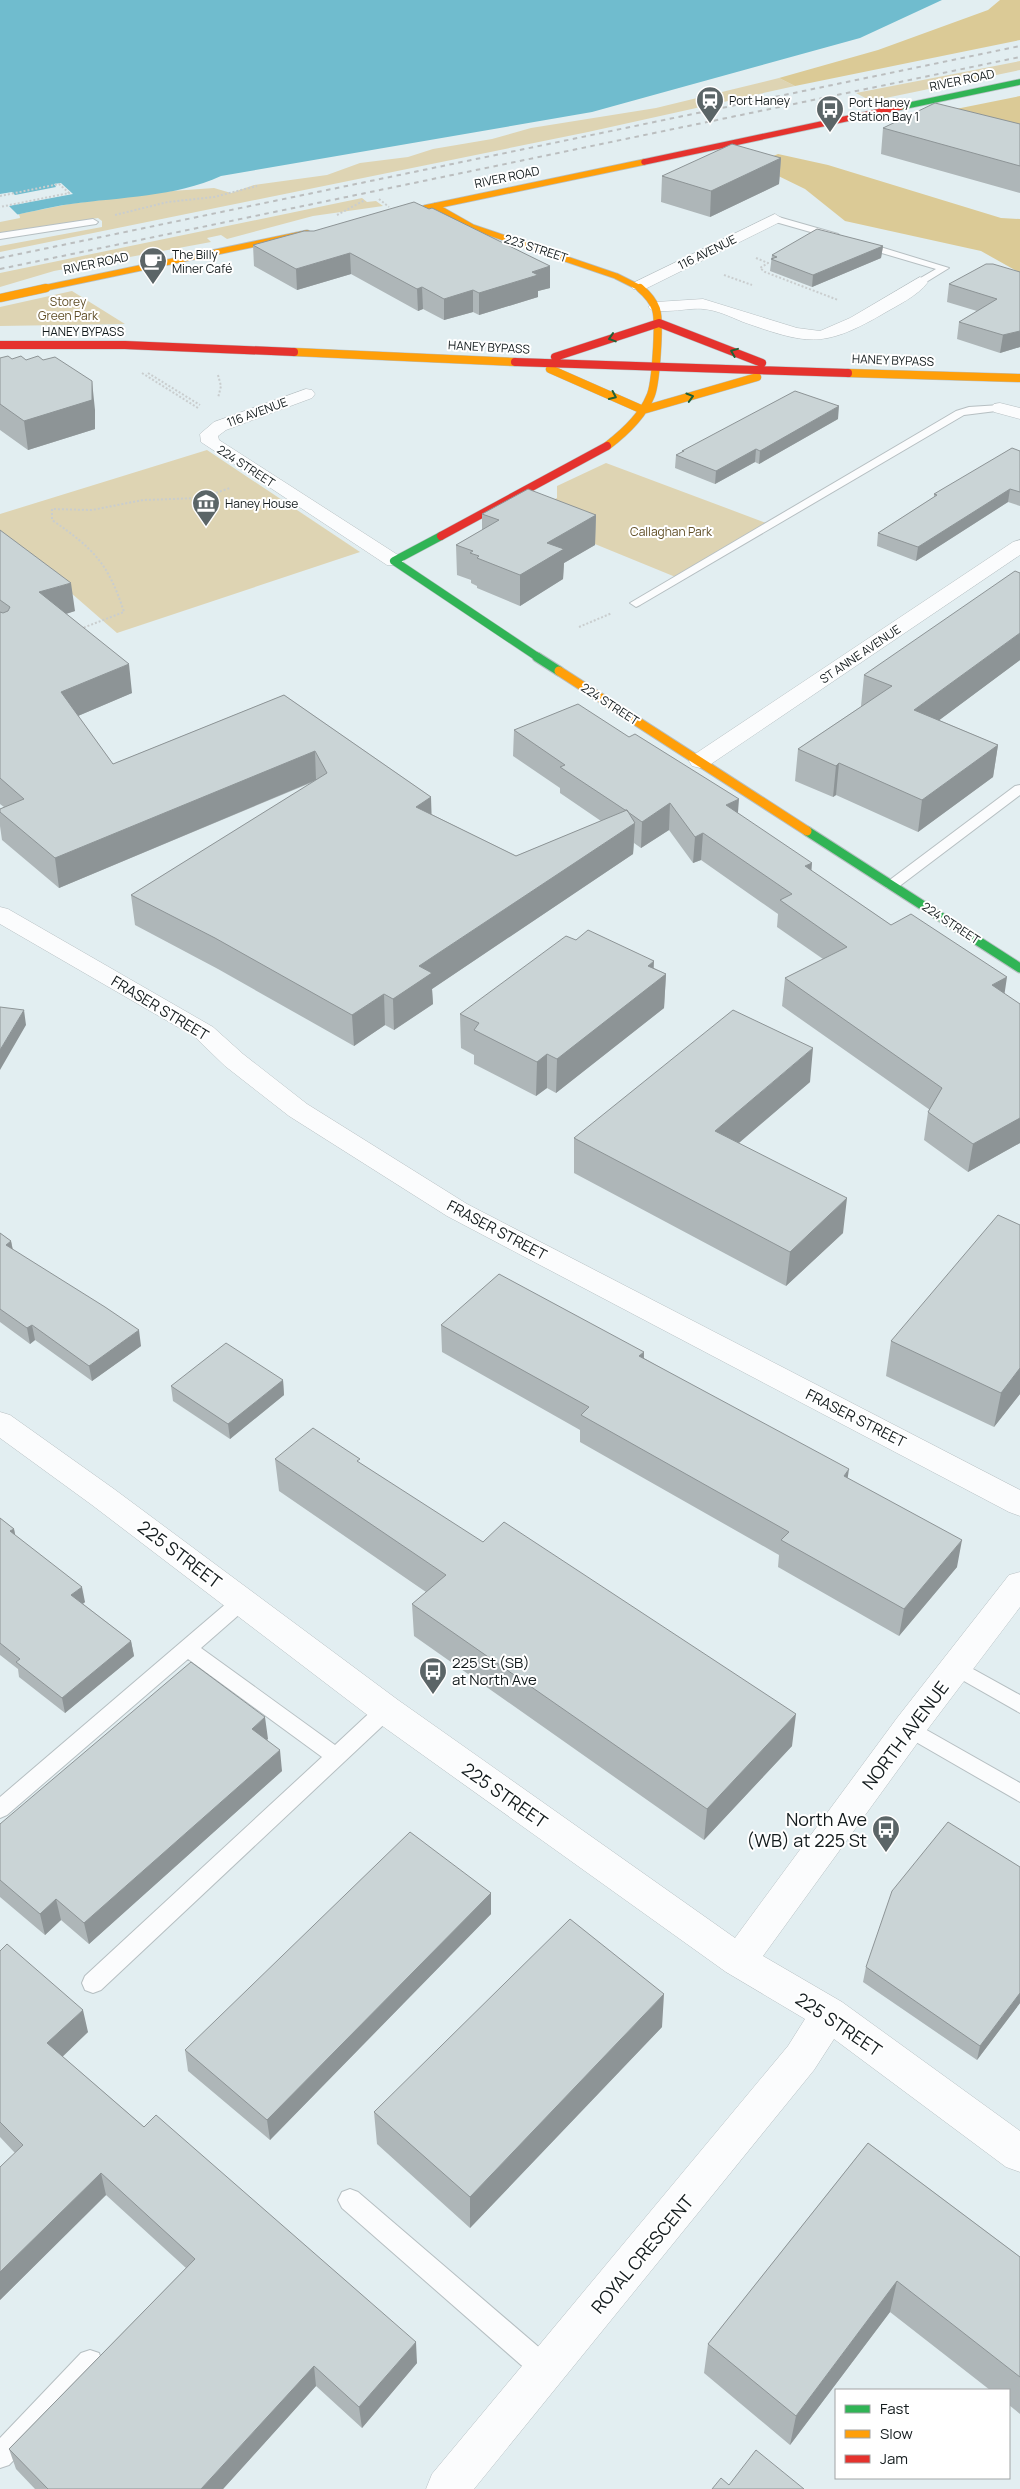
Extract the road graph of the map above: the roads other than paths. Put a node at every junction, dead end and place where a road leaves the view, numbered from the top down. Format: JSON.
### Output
{"nodes":[{"id":1,"x":1020,"y":82,"type":"edge"},
{"id":2,"x":435,"y":206,"type":"junction"},
{"id":3,"x":416,"y":210,"type":"edge"},
{"id":4,"x":775,"y":219,"type":"joint"},
{"id":5,"x":93,"y":222,"type":"road end"},
{"id":6,"x":315,"y":231,"type":"edge"},
{"id":7,"x":0,"y":236,"type":"edge"},
{"id":8,"x":920,"y":282,"type":"joint"},
{"id":9,"x":639,"y":286,"type":"junction"},
{"id":10,"x":0,"y":298,"type":"edge"},
{"id":11,"x":657,"y":315,"type":"junction"},
{"id":12,"x":0,"y":345,"type":"edge"},
{"id":13,"x":536,"y":363,"type":"junction"},
{"id":14,"x":653,"y":366,"type":"junction"},
{"id":15,"x":780,"y":370,"type":"junction"},
{"id":16,"x":1020,"y":376,"type":"edge"},
{"id":17,"x":306,"y":394,"type":"dead end"},
{"id":18,"x":1000,"y":408,"type":"joint"},
{"id":19,"x":643,"y":410,"type":"junction"},
{"id":20,"x":1020,"y":414,"type":"edge"},
{"id":21,"x":209,"y":434,"type":"joint"},
{"id":22,"x":1020,"y":546,"type":"edge"},
{"id":23,"x":394,"y":562,"type":"junction"},
{"id":24,"x":636,"y":603,"type":"road end"},
{"id":25,"x":700,"y":761,"type":"junction"},
{"id":26,"x":1020,"y":789,"type":"edge"},
{"id":27,"x":892,"y":885,"type":"junction"},
{"id":28,"x":0,"y":914,"type":"edge"},
{"id":29,"x":1020,"y":968,"type":"edge"},
{"id":30,"x":0,"y":1423,"type":"edge"},
{"id":31,"x":1020,"y":1504,"type":"edge"},
{"id":32,"x":1020,"y":1584,"type":"edge"},
{"id":33,"x":242,"y":1601,"type":"junction"},
{"id":34,"x":188,"y":1649,"type":"junction"},
{"id":35,"x":955,"y":1667,"type":"junction"},
{"id":36,"x":1020,"y":1705,"type":"edge"},
{"id":37,"x":386,"y":1710,"type":"junction"},
{"id":38,"x":909,"y":1728,"type":"junction"},
{"id":39,"x":336,"y":1757,"type":"junction"},
{"id":40,"x":1020,"y":1793,"type":"edge"},
{"id":41,"x":0,"y":1809,"type":"edge"},
{"id":42,"x":739,"y":1961,"type":"junction"},
{"id":43,"x":93,"y":1983,"type":"dead end"},
{"id":44,"x":829,"y":2014,"type":"junction"},
{"id":45,"x":1020,"y":2154,"type":"edge"},
{"id":46,"x":350,"y":2200,"type":"dead end"},
{"id":47,"x":90,"y":2362,"type":"dead end"},
{"id":48,"x":546,"y":2370,"type":"junction"},
{"id":49,"x":0,"y":2456,"type":"edge"},
{"id":50,"x":447,"y":2489,"type":"edge"}],
"edges":[{"from":1,"to":2,"type":"main road","name":"RIVER ROAD"},
{"from":2,"to":3,"type":"main road","name":"RIVER ROAD"},
{"from":2,"to":9,"type":"main road","name":"223 STREET"},
{"from":4,"to":8,"type":"lane"},
{"from":4,"to":9,"type":"street","name":"116 AVENUE"},
{"from":5,"to":7,"type":"lane"},
{"from":6,"to":10,"type":"main road","name":"RIVER ROAD"},
{"from":8,"to":11,"type":"street"},
{"from":9,"to":11,"type":"main road"},
{"from":11,"to":13,"type":"main road","one_way":true},
{"from":11,"to":14,"type":"main road"},
{"from":15,"to":11,"type":"main road","one_way":true},
{"from":12,"to":13,"type":"main road","name":"HANEY BYPASS"},
{"from":13,"to":14,"type":"main road","name":"HANEY BYPASS"},
{"from":13,"to":19,"type":"main road","one_way":true},
{"from":14,"to":15,"type":"main road","name":"HANEY BYPASS"},
{"from":14,"to":19,"type":"main road"},
{"from":15,"to":16,"type":"main road","name":"HANEY BYPASS"},
{"from":19,"to":15,"type":"main road","one_way":true},
{"from":17,"to":21,"type":"street","name":"116 AVENUE"},
{"from":18,"to":20,"type":"street"},
{"from":18,"to":24,"type":"lane"},
{"from":19,"to":23,"type":"main road"},
{"from":21,"to":23,"type":"street","name":"224 STREET"},
{"from":22,"to":25,"type":"street","name":"ST ANNE AVENUE"},
{"from":23,"to":25,"type":"main road","name":"224 STREET"},
{"from":25,"to":27,"type":"main road","name":"224 STREET"},
{"from":26,"to":27,"type":"lane"},
{"from":27,"to":29,"type":"main road","name":"224 STREET"},
{"from":28,"to":31,"type":"street","name":"FRASER STREET"},
{"from":30,"to":33,"type":"street","name":"225 STREET"},
{"from":32,"to":35,"type":"street","name":"NORTH AVENUE"},
{"from":33,"to":34,"type":"lane"},
{"from":33,"to":37,"type":"street","name":"225 STREET"},
{"from":34,"to":39,"type":"lane"},
{"from":34,"to":41,"type":"lane"},
{"from":35,"to":36,"type":"lane"},
{"from":35,"to":38,"type":"street","name":"NORTH AVENUE"},
{"from":37,"to":39,"type":"lane"},
{"from":37,"to":42,"type":"street","name":"225 STREET"},
{"from":38,"to":40,"type":"lane"},
{"from":38,"to":42,"type":"street","name":"NORTH AVENUE"},
{"from":39,"to":43,"type":"lane"},
{"from":42,"to":44,"type":"street","name":"225 STREET"},
{"from":44,"to":45,"type":"street","name":"225 STREET"},
{"from":44,"to":48,"type":"street","name":"ROYAL CRESCENT"},
{"from":46,"to":48,"type":"lane"},
{"from":47,"to":49,"type":"lane"},
{"from":48,"to":50,"type":"street","name":"ROYAL CRESCENT"}]}
